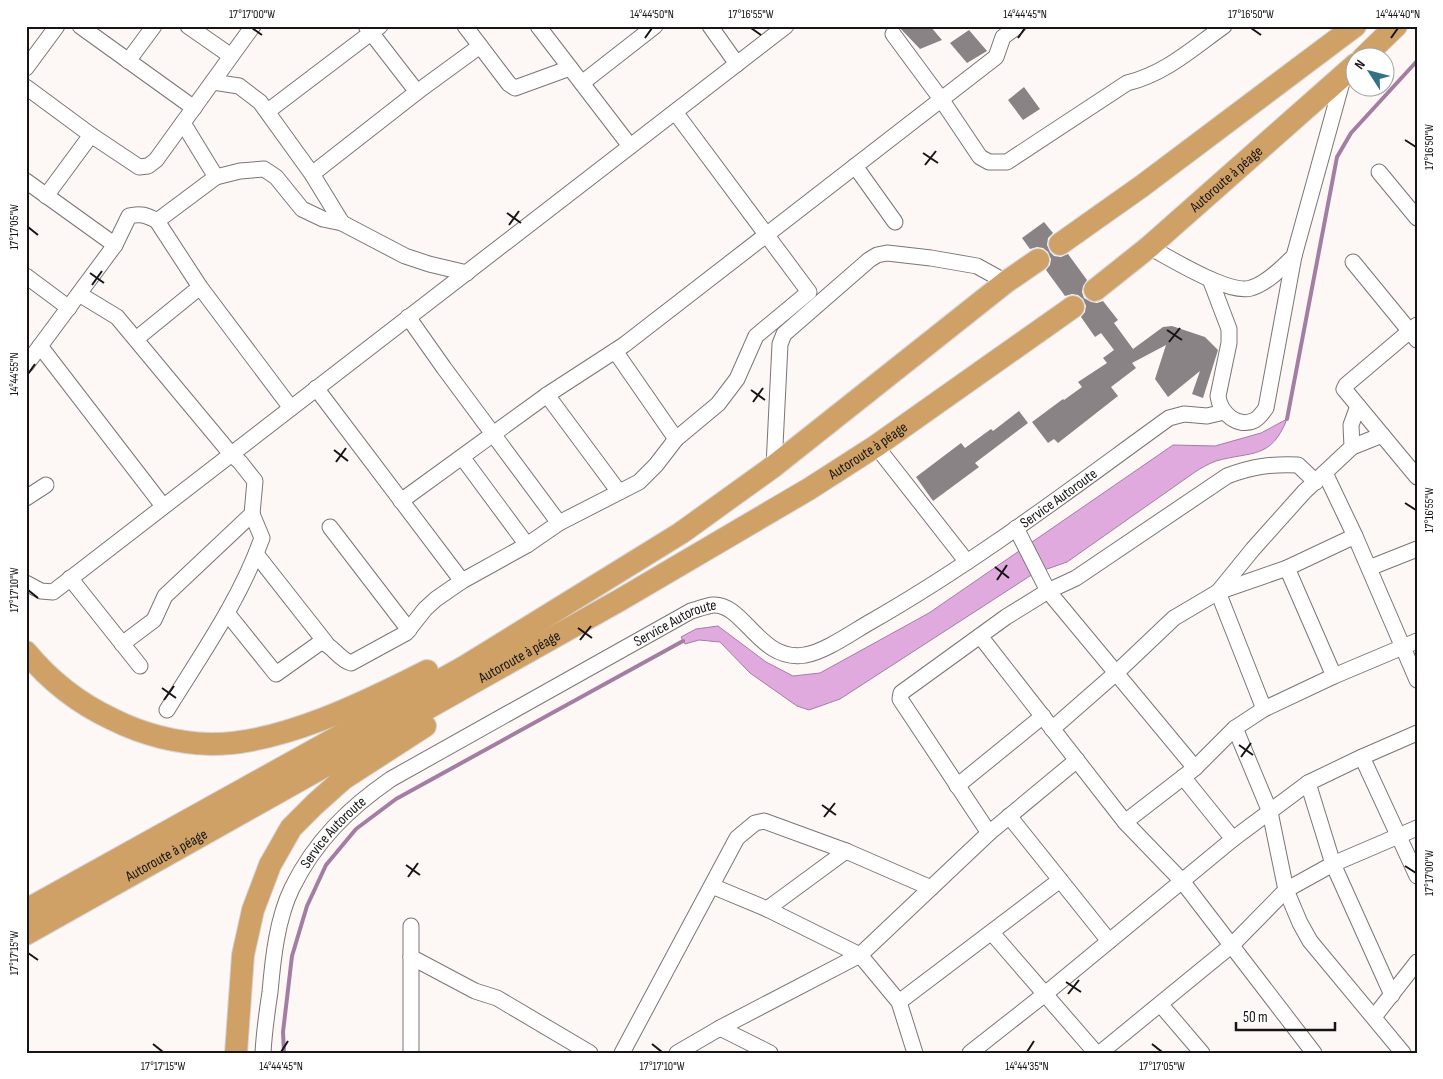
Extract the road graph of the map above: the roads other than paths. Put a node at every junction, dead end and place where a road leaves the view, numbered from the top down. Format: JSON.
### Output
{"nodes":[{"id":1,"x":58,"y":26,"type":"edge"},
{"id":2,"x":80,"y":26,"type":"edge"},
{"id":3,"x":154,"y":26,"type":"edge"},
{"id":4,"x":188,"y":26,"type":"edge"},
{"id":5,"x":253,"y":26,"type":"edge"},
{"id":6,"x":465,"y":26,"type":"edge"},
{"id":7,"x":538,"y":26,"type":"edge"},
{"id":8,"x":655,"y":26,"type":"edge"},
{"id":9,"x":710,"y":26,"type":"edge"},
{"id":10,"x":786,"y":26,"type":"edge"},
{"id":11,"x":1018,"y":26,"type":"edge"},
{"id":12,"x":1224,"y":26,"type":"edge"},
{"id":13,"x":1355,"y":26,"type":"edge"},
{"id":14,"x":1396,"y":26,"type":"edge"},
{"id":15,"x":373,"y":28,"type":"edge"},
{"id":16,"x":893,"y":34,"type":"dead end"},
{"id":17,"x":480,"y":46,"type":"junction"},
{"id":18,"x":1373,"y":48,"type":"edge"},
{"id":19,"x":231,"y":56,"type":"junction"},
{"id":20,"x":128,"y":61,"type":"junction"},
{"id":21,"x":737,"y":64,"type":"junction"},
{"id":22,"x":26,"y":68,"type":"edge"},
{"id":23,"x":570,"y":68,"type":"junction"},
{"id":24,"x":1346,"y":73,"type":"edge"},
{"id":25,"x":212,"y":82,"type":"junction"},
{"id":26,"x":1346,"y":82,"type":"edge"},
{"id":27,"x":582,"y":83,"type":"junction"},
{"id":28,"x":26,"y":87,"type":"edge"},
{"id":29,"x":417,"y":92,"type":"junction"},
{"id":30,"x":941,"y":99,"type":"junction"},
{"id":31,"x":194,"y":108,"type":"junction"},
{"id":32,"x":268,"y":112,"type":"junction"},
{"id":33,"x":676,"y":112,"type":"junction"},
{"id":34,"x":183,"y":123,"type":"junction"},
{"id":35,"x":91,"y":135,"type":"junction"},
{"id":36,"x":630,"y":146,"type":"junction"},
{"id":37,"x":855,"y":166,"type":"junction"},
{"id":38,"x":1379,"y":172,"type":"dead end"},
{"id":39,"x":312,"y":174,"type":"junction"},
{"id":40,"x":216,"y":177,"type":"junction"},
{"id":41,"x":26,"y":181,"type":"edge"},
{"id":42,"x":46,"y":196,"type":"junction"},
{"id":43,"x":1417,"y":218,"type":"edge"},
{"id":44,"x":157,"y":220,"type":"junction"},
{"id":45,"x":894,"y":222,"type":"dead end"},
{"id":46,"x":342,"y":223,"type":"junction"},
{"id":47,"x":766,"y":235,"type":"junction"},
{"id":48,"x":1060,"y":244,"type":"dead end"},
{"id":49,"x":115,"y":245,"type":"junction"},
{"id":50,"x":1149,"y":247,"type":"junction"},
{"id":51,"x":1294,"y":256,"type":"junction"},
{"id":52,"x":1038,"y":260,"type":"dead end"},
{"id":53,"x":1352,"y":262,"type":"dead end"},
{"id":54,"x":467,"y":273,"type":"junction"},
{"id":55,"x":26,"y":276,"type":"edge"},
{"id":56,"x":1210,"y":279,"type":"junction"},
{"id":57,"x":1006,"y":282,"type":"junction"},
{"id":58,"x":200,"y":287,"type":"junction"},
{"id":59,"x":1095,"y":290,"type":"dead end"},
{"id":60,"x":79,"y":294,"type":"junction"},
{"id":61,"x":1073,"y":307,"type":"dead end"},
{"id":62,"x":69,"y":308,"type":"junction"},
{"id":63,"x":408,"y":317,"type":"junction"},
{"id":64,"x":1414,"y":332,"type":"edge"},
{"id":65,"x":136,"y":339,"type":"junction"},
{"id":66,"x":40,"y":346,"type":"junction"},
{"id":67,"x":615,"y":351,"type":"junction"},
{"id":68,"x":26,"y":365,"type":"edge"},
{"id":69,"x":316,"y":388,"type":"junction"},
{"id":70,"x":547,"y":395,"type":"junction"},
{"id":71,"x":1358,"y":406,"type":"junction"},
{"id":72,"x":291,"y":408,"type":"junction"},
{"id":73,"x":1224,"y":412,"type":"junction"},
{"id":74,"x":493,"y":434,"type":"junction"},
{"id":75,"x":1382,"y":435,"type":"junction"},
{"id":76,"x":676,"y":438,"type":"junction"},
{"id":77,"x":876,"y":446,"type":"junction"},
{"id":78,"x":1352,"y":447,"type":"junction"},
{"id":79,"x":231,"y":454,"type":"junction"},
{"id":80,"x":462,"y":457,"type":"junction"},
{"id":81,"x":774,"y":466,"type":"junction"},
{"id":82,"x":1320,"y":477,"type":"junction"},
{"id":83,"x":1417,"y":477,"type":"edge"},
{"id":84,"x":46,"y":485,"type":"dead end"},
{"id":85,"x":619,"y":492,"type":"junction"},
{"id":86,"x":26,"y":498,"type":"edge"},
{"id":87,"x":401,"y":501,"type":"junction"},
{"id":88,"x":163,"y":506,"type":"junction"},
{"id":89,"x":252,"y":514,"type":"junction"},
{"id":90,"x":559,"y":524,"type":"junction"},
{"id":91,"x":330,"y":527,"type":"dead end"},
{"id":92,"x":1016,"y":528,"type":"junction"},
{"id":93,"x":1355,"y":536,"type":"junction"},
{"id":94,"x":527,"y":545,"type":"junction"},
{"id":95,"x":1417,"y":549,"type":"edge"},
{"id":96,"x":256,"y":554,"type":"junction"},
{"id":97,"x":967,"y":562,"type":"junction"},
{"id":98,"x":1287,"y":568,"type":"junction"},
{"id":99,"x":1369,"y":568,"type":"junction"},
{"id":100,"x":70,"y":578,"type":"junction"},
{"id":101,"x":462,"y":581,"type":"junction"},
{"id":102,"x":26,"y":583,"type":"edge"},
{"id":103,"x":589,"y":590,"type":"junction"},
{"id":104,"x":1048,"y":592,"type":"junction"},
{"id":105,"x":1218,"y":592,"type":"junction"},
{"id":106,"x":620,"y":600,"type":"junction"},
{"id":107,"x":227,"y":613,"type":"junction"},
{"id":108,"x":409,"y":630,"type":"junction"},
{"id":109,"x":980,"y":636,"type":"junction"},
{"id":110,"x":326,"y":643,"type":"junction"},
{"id":111,"x":122,"y":644,"type":"junction"},
{"id":112,"x":1410,"y":644,"type":"edge"},
{"id":113,"x":26,"y":652,"type":"edge"},
{"id":114,"x":140,"y":666,"type":"dead end"},
{"id":115,"x":1116,"y":673,"type":"junction"},
{"id":116,"x":1334,"y":676,"type":"junction"},
{"id":117,"x":1417,"y":680,"type":"edge"},
{"id":118,"x":1264,"y":709,"type":"junction"},
{"id":119,"x":167,"y":710,"type":"dead end"},
{"id":120,"x":1043,"y":716,"type":"junction"},
{"id":121,"x":1235,"y":728,"type":"junction"},
{"id":122,"x":1052,"y":729,"type":"junction"},
{"id":123,"x":1417,"y":733,"type":"edge"},
{"id":124,"x":1362,"y":757,"type":"junction"},
{"id":125,"x":1077,"y":760,"type":"junction"},
{"id":126,"x":1189,"y":772,"type":"junction"},
{"id":127,"x":1308,"y":783,"type":"junction"},
{"id":128,"x":957,"y":786,"type":"junction"},
{"id":129,"x":1270,"y":812,"type":"junction"},
{"id":130,"x":1009,"y":816,"type":"junction"},
{"id":131,"x":1125,"y":822,"type":"junction"},
{"id":132,"x":1417,"y":828,"type":"edge"},
{"id":133,"x":989,"y":833,"type":"junction"},
{"id":134,"x":1398,"y":836,"type":"junction"},
{"id":135,"x":1233,"y":839,"type":"junction"},
{"id":136,"x":846,"y":851,"type":"junction"},
{"id":137,"x":1333,"y":864,"type":"junction"},
{"id":138,"x":1417,"y":876,"type":"edge"},
{"id":139,"x":1060,"y":880,"type":"junction"},
{"id":140,"x":1182,"y":881,"type":"junction"},
{"id":141,"x":712,"y":886,"type":"junction"},
{"id":142,"x":931,"y":888,"type":"junction"},
{"id":143,"x":1286,"y":890,"type":"junction"},
{"id":144,"x":767,"y":909,"type":"junction"},
{"id":145,"x":26,"y":910,"type":"edge"},
{"id":146,"x":411,"y":926,"type":"dead end"},
{"id":147,"x":992,"y":933,"type":"junction"},
{"id":148,"x":26,"y":934,"type":"edge"},
{"id":149,"x":1109,"y":941,"type":"junction"},
{"id":150,"x":1232,"y":944,"type":"junction"},
{"id":151,"x":860,"y":955,"type":"junction"},
{"id":152,"x":411,"y":957,"type":"junction"},
{"id":153,"x":1417,"y":962,"type":"edge"},
{"id":154,"x":1045,"y":994,"type":"junction"},
{"id":155,"x":1392,"y":994,"type":"junction"},
{"id":156,"x":899,"y":1002,"type":"junction"},
{"id":157,"x":1161,"y":1005,"type":"junction"},
{"id":158,"x":1374,"y":1017,"type":"junction"},
{"id":159,"x":720,"y":1028,"type":"junction"},
{"id":160,"x":236,"y":1053,"type":"edge"},
{"id":161,"x":263,"y":1053,"type":"edge"},
{"id":162,"x":411,"y":1053,"type":"edge"},
{"id":163,"x":590,"y":1053,"type":"edge"},
{"id":164,"x":622,"y":1053,"type":"edge"},
{"id":165,"x":677,"y":1053,"type":"edge"},
{"id":166,"x":770,"y":1053,"type":"edge"},
{"id":167,"x":915,"y":1053,"type":"edge"},
{"id":168,"x":970,"y":1053,"type":"edge"},
{"id":169,"x":1096,"y":1053,"type":"edge"},
{"id":170,"x":1100,"y":1053,"type":"edge"},
{"id":171,"x":1202,"y":1053,"type":"edge"},
{"id":172,"x":1314,"y":1053,"type":"edge"},
{"id":173,"x":1403,"y":1053,"type":"edge"}],
"edges":[{"from":1,"to":22,"type":"street"},
{"from":2,"to":20,"type":"street"},
{"from":3,"to":20,"type":"street"},
{"from":4,"to":19,"type":"street"},
{"from":5,"to":19,"type":"street"},
{"from":6,"to":17,"type":"street"},
{"from":7,"to":23,"type":"street"},
{"from":8,"to":27,"type":"street"},
{"from":9,"to":21,"type":"street"},
{"from":10,"to":21,"type":"street"},
{"from":11,"to":30,"type":"street"},
{"from":12,"to":30,"type":"street"},
{"from":13,"to":48,"type":"highway"},
{"from":14,"to":18,"type":"highway"},
{"from":15,"to":29,"type":"street"},
{"from":15,"to":32,"type":"street"},
{"from":16,"to":30,"type":"street"},
{"from":17,"to":23,"type":"street"},
{"from":17,"to":29,"type":"street"},
{"from":19,"to":25,"type":"street"},
{"from":20,"to":31,"type":"street"},
{"from":21,"to":33,"type":"street"},
{"from":23,"to":27,"type":"street"},
{"from":24,"to":50,"type":"highway","name":"Autoroute à péage"},
{"from":25,"to":31,"type":"street"},
{"from":25,"to":32,"type":"street"},
{"from":26,"to":51,"type":"street"},
{"from":27,"to":36,"type":"street"},
{"from":28,"to":35,"type":"street"},
{"from":29,"to":39,"type":"street"},
{"from":30,"to":37,"type":"street"},
{"from":31,"to":34,"type":"street"},
{"from":32,"to":39,"type":"street"},
{"from":33,"to":36,"type":"street"},
{"from":33,"to":47,"type":"street"},
{"from":34,"to":35,"type":"street"},
{"from":34,"to":40,"type":"street"},
{"from":35,"to":42,"type":"street"},
{"from":36,"to":54,"type":"street"},
{"from":37,"to":45,"type":"street"},
{"from":37,"to":47,"type":"street"},
{"from":38,"to":43,"type":"street"},
{"from":39,"to":46,"type":"street"},
{"from":40,"to":44,"type":"street"},
{"from":40,"to":46,"type":"street"},
{"from":41,"to":42,"type":"street"},
{"from":42,"to":49,"type":"street"},
{"from":44,"to":49,"type":"street"},
{"from":44,"to":58,"type":"street"},
{"from":46,"to":54,"type":"street"},
{"from":47,"to":67,"type":"street"},
{"from":47,"to":76,"type":"street"},
{"from":49,"to":60,"type":"street"},
{"from":50,"to":56,"type":"street"},
{"from":50,"to":59,"type":"highway","name":"Autoroute à péage"},
{"from":51,"to":56,"type":"street"},
{"from":51,"to":73,"type":"street"},
{"from":52,"to":57,"type":"highway"},
{"from":53,"to":64,"type":"street"},
{"from":54,"to":63,"type":"street"},
{"from":55,"to":62,"type":"street"},
{"from":56,"to":73,"type":"street"},
{"from":57,"to":81,"type":"highway"},
{"from":57,"to":81,"type":"street"},
{"from":58,"to":65,"type":"street"},
{"from":58,"to":72,"type":"street"},
{"from":60,"to":62,"type":"street"},
{"from":60,"to":65,"type":"street"},
{"from":61,"to":77,"type":"highway","name":"Autoroute à péage"},
{"from":62,"to":66,"type":"street"},
{"from":63,"to":69,"type":"street"},
{"from":63,"to":74,"type":"street"},
{"from":64,"to":71,"type":"street"},
{"from":65,"to":79,"type":"street"},
{"from":66,"to":68,"type":"street"},
{"from":66,"to":88,"type":"street"},
{"from":67,"to":70,"type":"street"},
{"from":67,"to":76,"type":"street"},
{"from":69,"to":72,"type":"street"},
{"from":69,"to":87,"type":"street"},
{"from":70,"to":74,"type":"street"},
{"from":70,"to":85,"type":"street"},
{"from":71,"to":75,"type":"street"},
{"from":71,"to":78,"type":"street"},
{"from":72,"to":79,"type":"street"},
{"from":73,"to":92,"type":"street","name":"Service Autoroute"},
{"from":74,"to":80,"type":"street"},
{"from":74,"to":90,"type":"street"},
{"from":75,"to":78,"type":"street"},
{"from":75,"to":83,"type":"street"},
{"from":76,"to":85,"type":"street"},
{"from":77,"to":97,"type":"street"},
{"from":77,"to":106,"type":"highway","name":"Autoroute à péage"},
{"from":78,"to":82,"type":"street"},
{"from":79,"to":88,"type":"street"},
{"from":79,"to":89,"type":"street"},
{"from":80,"to":87,"type":"street"},
{"from":80,"to":94,"type":"street"},
{"from":81,"to":103,"type":"highway"},
{"from":82,"to":93,"type":"street"},
{"from":82,"to":104,"type":"street"},
{"from":82,"to":105,"type":"street"},
{"from":84,"to":86,"type":"street"},
{"from":85,"to":90,"type":"street"},
{"from":87,"to":101,"type":"street"},
{"from":88,"to":100,"type":"street"},
{"from":89,"to":96,"type":"street"},
{"from":89,"to":111,"type":"street"},
{"from":90,"to":94,"type":"street"},
{"from":91,"to":108,"type":"street"},
{"from":92,"to":97,"type":"street","name":"Service Autoroute"},
{"from":92,"to":104,"type":"street"},
{"from":93,"to":98,"type":"street"},
{"from":93,"to":99,"type":"street"},
{"from":94,"to":101,"type":"street"},
{"from":95,"to":99,"type":"street"},
{"from":96,"to":107,"type":"street"},
{"from":96,"to":110,"type":"street"},
{"from":97,"to":161,"type":"street","name":"Service Autoroute"},
{"from":98,"to":105,"type":"street"},
{"from":98,"to":116,"type":"street"},
{"from":99,"to":112,"type":"street"},
{"from":100,"to":102,"type":"street"},
{"from":100,"to":111,"type":"street"},
{"from":101,"to":108,"type":"street"},
{"from":103,"to":113,"type":"highway"},
{"from":103,"to":145,"type":"highway"},
{"from":104,"to":109,"type":"street"},
{"from":104,"to":115,"type":"street"},
{"from":105,"to":115,"type":"street"},
{"from":105,"to":118,"type":"street"},
{"from":106,"to":148,"type":"highway","name":"Autoroute à péage"},
{"from":106,"to":160,"type":"highway"},
{"from":107,"to":110,"type":"street"},
{"from":107,"to":119,"type":"street"},
{"from":108,"to":110,"type":"street"},
{"from":109,"to":120,"type":"street"},
{"from":109,"to":128,"type":"street"},
{"from":111,"to":114,"type":"street"},
{"from":112,"to":116,"type":"street"},
{"from":112,"to":117,"type":"street"},
{"from":115,"to":122,"type":"street"},
{"from":115,"to":126,"type":"street"},
{"from":116,"to":118,"type":"street"},
{"from":118,"to":121,"type":"street"},
{"from":120,"to":122,"type":"street"},
{"from":120,"to":128,"type":"street"},
{"from":121,"to":126,"type":"street"},
{"from":121,"to":129,"type":"street"},
{"from":122,"to":125,"type":"street"},
{"from":123,"to":124,"type":"street"},
{"from":124,"to":127,"type":"street"},
{"from":124,"to":134,"type":"street"},
{"from":125,"to":130,"type":"street"},
{"from":125,"to":131,"type":"street"},
{"from":126,"to":131,"type":"street"},
{"from":126,"to":135,"type":"street"},
{"from":127,"to":129,"type":"street"},
{"from":127,"to":137,"type":"street"},
{"from":128,"to":133,"type":"street"},
{"from":129,"to":135,"type":"street"},
{"from":129,"to":143,"type":"street"},
{"from":130,"to":133,"type":"street"},
{"from":130,"to":139,"type":"street"},
{"from":131,"to":140,"type":"street"},
{"from":132,"to":134,"type":"street"},
{"from":133,"to":142,"type":"street"},
{"from":134,"to":137,"type":"street"},
{"from":134,"to":138,"type":"street"},
{"from":135,"to":140,"type":"street"},
{"from":136,"to":141,"type":"street"},
{"from":136,"to":142,"type":"street"},
{"from":136,"to":144,"type":"street"},
{"from":137,"to":143,"type":"street"},
{"from":137,"to":155,"type":"street"},
{"from":139,"to":147,"type":"street"},
{"from":139,"to":149,"type":"street"},
{"from":140,"to":149,"type":"street"},
{"from":140,"to":150,"type":"street"},
{"from":141,"to":144,"type":"street"},
{"from":141,"to":164,"type":"street"},
{"from":142,"to":151,"type":"street"},
{"from":143,"to":150,"type":"street"},
{"from":143,"to":158,"type":"street"},
{"from":144,"to":151,"type":"street"},
{"from":146,"to":152,"type":"street"},
{"from":147,"to":154,"type":"street"},
{"from":147,"to":156,"type":"street"},
{"from":149,"to":154,"type":"street"},
{"from":150,"to":157,"type":"street"},
{"from":150,"to":172,"type":"street"},
{"from":151,"to":156,"type":"street"},
{"from":151,"to":159,"type":"street"},
{"from":152,"to":162,"type":"street"},
{"from":152,"to":163,"type":"street"},
{"from":153,"to":155,"type":"street"},
{"from":154,"to":168,"type":"street"},
{"from":154,"to":169,"type":"street"},
{"from":155,"to":158,"type":"street"},
{"from":156,"to":167,"type":"street"},
{"from":157,"to":170,"type":"street"},
{"from":157,"to":171,"type":"street"},
{"from":158,"to":173,"type":"street"},
{"from":159,"to":165,"type":"street"},
{"from":159,"to":166,"type":"street"}]}
